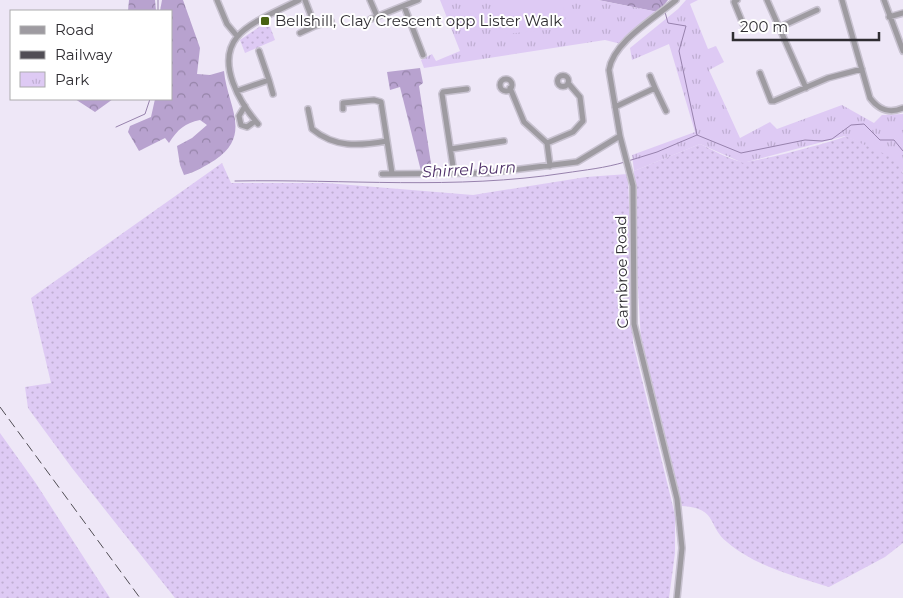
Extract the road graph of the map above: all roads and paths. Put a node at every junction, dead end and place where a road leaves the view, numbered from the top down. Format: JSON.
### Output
{"nodes":[{"id":1,"x":217,"y":0,"type":"edge"},
{"id":2,"x":299,"y":0,"type":"edge"},
{"id":3,"x":305,"y":0,"type":"edge"},
{"id":4,"x":370,"y":0,"type":"edge"},
{"id":5,"x":418,"y":0,"type":"edge"},
{"id":6,"x":676,"y":0,"type":"edge"},
{"id":7,"x":737,"y":0,"type":"edge"},
{"id":8,"x":767,"y":0,"type":"edge"},
{"id":9,"x":842,"y":0,"type":"edge"},
{"id":10,"x":884,"y":0,"type":"edge"},
{"id":11,"x":404,"y":6,"type":"junction"},
{"id":12,"x":816,"y":10,"type":"dead end"},
{"id":13,"x":903,"y":13,"type":"edge"},
{"id":14,"x":889,"y":17,"type":"junction"},
{"id":15,"x":330,"y":21,"type":"dead end"},
{"id":16,"x":743,"y":24,"type":"dead end"},
{"id":17,"x":316,"y":26,"type":"junction"},
{"id":18,"x":780,"y":27,"type":"junction"},
{"id":19,"x":300,"y":34,"type":"dead end"},
{"id":20,"x":237,"y":36,"type":"junction"},
{"id":21,"x":259,"y":51,"type":"dead end"},
{"id":22,"x":903,"y":51,"type":"edge"},
{"id":23,"x":423,"y":55,"type":"dead end"},
{"id":24,"x":862,"y":69,"type":"junction"},
{"id":25,"x":760,"y":73,"type":"dead end"},
{"id":26,"x":650,"y":76,"type":"dead end"},
{"id":27,"x":268,"y":80,"type":"junction"},
{"id":28,"x":568,"y":83,"type":"dead end"},
{"id":29,"x":510,"y":88,"type":"dead end"},
{"id":30,"x":655,"y":88,"type":"junction"},
{"id":31,"x":806,"y":88,"type":"junction"},
{"id":32,"x":467,"y":89,"type":"dead end"},
{"id":33,"x":237,"y":91,"type":"junction"},
{"id":34,"x":273,"y":94,"type":"dead end"},
{"id":35,"x":245,"y":106,"type":"junction"},
{"id":36,"x":615,"y":107,"type":"junction"},
{"id":37,"x":903,"y":108,"type":"edge"},
{"id":38,"x":308,"y":109,"type":"dead end"},
{"id":39,"x":343,"y":109,"type":"dead end"},
{"id":40,"x":666,"y":111,"type":"dead end"},
{"id":41,"x":620,"y":136,"type":"junction"},
{"id":42,"x":387,"y":141,"type":"junction"},
{"id":43,"x":504,"y":141,"type":"dead end"},
{"id":44,"x":547,"y":143,"type":"junction"},
{"id":45,"x":451,"y":148,"type":"junction"},
{"id":46,"x":550,"y":166,"type":"junction"},
{"id":47,"x":392,"y":173,"type":"junction"},
{"id":48,"x":382,"y":174,"type":"dead end"},
{"id":49,"x":454,"y":174,"type":"junction"},
{"id":50,"x":678,"y":598,"type":"edge"}],
"edges":[{"from":1,"to":20,"type":"street"},
{"from":2,"to":20,"type":"street"},
{"from":3,"to":17,"type":"street"},
{"from":4,"to":11,"type":"street"},
{"from":5,"to":11,"type":"street"},
{"from":6,"to":36,"type":"street","name":"Carnbroe Road"},
{"from":7,"to":16,"type":"street"},
{"from":8,"to":18,"type":"street"},
{"from":9,"to":24,"type":"street"},
{"from":10,"to":14,"type":"street"},
{"from":11,"to":23,"type":"street"},
{"from":12,"to":18,"type":"street"},
{"from":13,"to":14,"type":"street"},
{"from":14,"to":22,"type":"street"},
{"from":15,"to":17,"type":"street"},
{"from":17,"to":19,"type":"street"},
{"from":18,"to":31,"type":"street"},
{"from":20,"to":33,"type":"street"},
{"from":21,"to":27,"type":"street"},
{"from":24,"to":31,"type":"street"},
{"from":24,"to":37,"type":"street"},
{"from":25,"to":31,"type":"street"},
{"from":26,"to":30,"type":"street"},
{"from":27,"to":33,"type":"street"},
{"from":27,"to":34,"type":"street"},
{"from":28,"to":44,"type":"street"},
{"from":29,"to":44,"type":"street"},
{"from":30,"to":36,"type":"street"},
{"from":30,"to":40,"type":"street"},
{"from":32,"to":45,"type":"street"},
{"from":33,"to":35,"type":"street"},
{"from":35,"to":35,"type":"street"},
{"from":36,"to":41,"type":"street","name":"Carnbroe Road"},
{"from":38,"to":42,"type":"street"},
{"from":39,"to":42,"type":"street"},
{"from":41,"to":46,"type":"street"},
{"from":41,"to":50,"type":"street","name":"Carnbroe Road"},
{"from":42,"to":47,"type":"street"},
{"from":43,"to":45,"type":"street"},
{"from":44,"to":46,"type":"street"},
{"from":45,"to":49,"type":"street"},
{"from":46,"to":49,"type":"street"},
{"from":47,"to":48,"type":"street"},
{"from":47,"to":49,"type":"street"}]}
